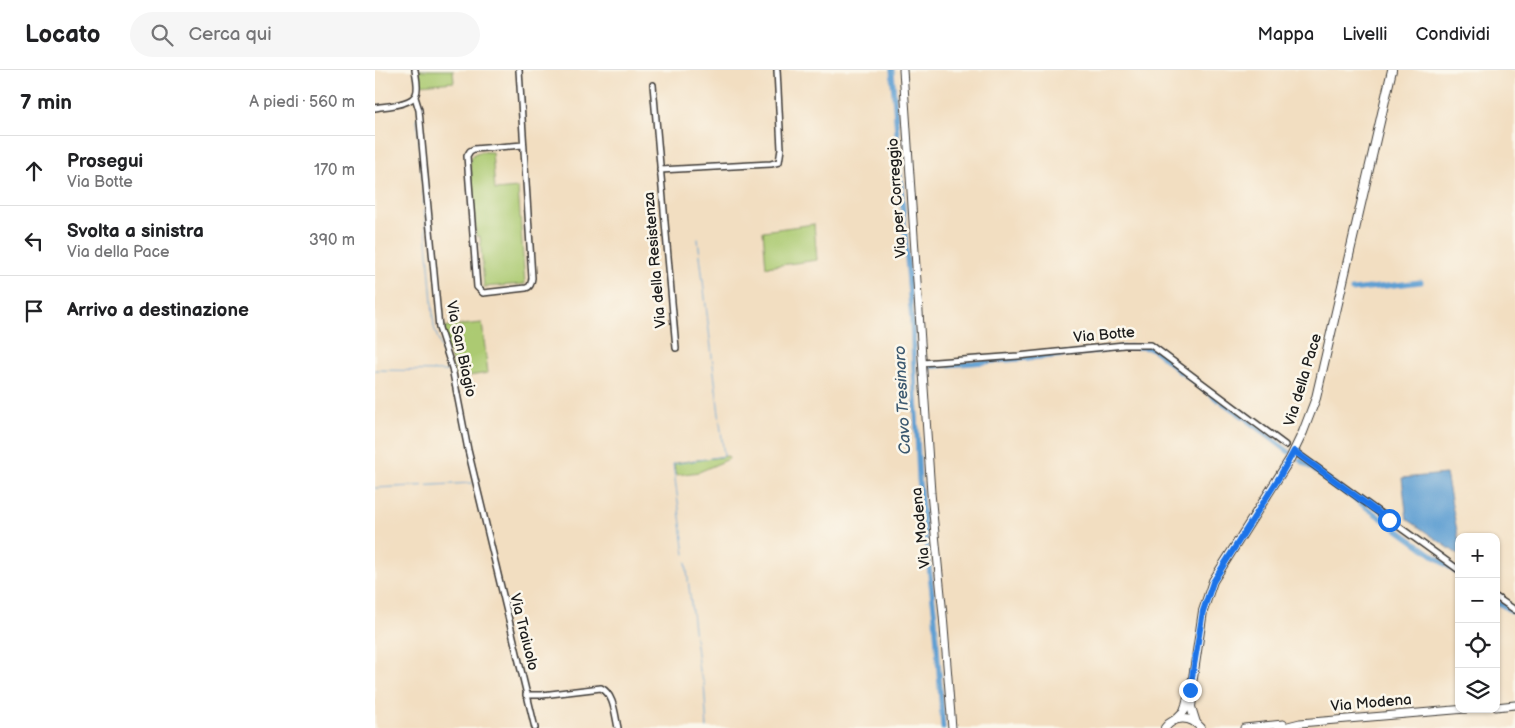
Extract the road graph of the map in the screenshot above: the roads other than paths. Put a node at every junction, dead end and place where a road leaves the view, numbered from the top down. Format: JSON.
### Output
{"nodes":[{"id":1,"x":415,"y":70,"type":"edge"},
{"id":2,"x":519,"y":70,"type":"edge"},
{"id":3,"x":777,"y":70,"type":"edge"},
{"id":4,"x":903,"y":70,"type":"edge"},
{"id":5,"x":1392,"y":70,"type":"edge"},
{"id":6,"x":653,"y":85,"type":"dead end"},
{"id":7,"x":415,"y":98,"type":"junction"},
{"id":8,"x":375,"y":108,"type":"edge"},
{"id":9,"x":523,"y":145,"type":"junction"},
{"id":10,"x":659,"y":170,"type":"junction"},
{"id":11,"x":919,"y":324,"type":"joint"},
{"id":12,"x":676,"y":348,"type":"dead end"},
{"id":13,"x":922,"y":363,"type":"junction"},
{"id":14,"x":1285,"y":445,"type":"dead end"},
{"id":15,"x":1294,"y":451,"type":"junction"},
{"id":16,"x":1455,"y":567,"type":"edge"},
{"id":17,"x":497,"y":575,"type":"joint"},
{"id":18,"x":1500,"y":600,"type":"edge"},
{"id":19,"x":1515,"y":610,"type":"edge"},
{"id":20,"x":1193,"y":678,"type":"junction"},
{"id":21,"x":527,"y":695,"type":"junction"},
{"id":22,"x":1515,"y":705,"type":"edge"},
{"id":23,"x":1500,"y":707,"type":"edge"},
{"id":24,"x":1455,"y":710,"type":"edge"},
{"id":25,"x":1176,"y":719,"type":"junction"},
{"id":26,"x":1300,"y":723,"type":"junction"},
{"id":27,"x":1201,"y":726,"type":"edge"},
{"id":28,"x":1164,"y":727,"type":"edge"},
{"id":29,"x":535,"y":728,"type":"edge"},
{"id":30,"x":618,"y":728,"type":"edge"},
{"id":31,"x":952,"y":728,"type":"edge"},
{"id":32,"x":1244,"y":728,"type":"edge"},
{"id":33,"x":1252,"y":728,"type":"edge"},
{"id":34,"x":1280,"y":728,"type":"edge"}],
"edges":[{"from":1,"to":7,"type":"street","name":"Via San Biagio"},
{"from":2,"to":9,"type":"street"},
{"from":3,"to":10,"type":"street","name":"Via della Resistenza"},
{"from":4,"to":11,"type":"street","name":"Via per Correggio"},
{"from":5,"to":15,"type":"main road","name":"Via della Pace"},
{"from":6,"to":10,"type":"street","name":"Via della Resistenza"},
{"from":7,"to":8,"type":"street"},
{"from":7,"to":17,"type":"street","name":"Via San Biagio"},
{"from":9,"to":9,"type":"street"},
{"from":10,"to":12,"type":"street","name":"Via della Resistenza"},
{"from":11,"to":13,"type":"street","name":"Via Modena"},
{"from":13,"to":14,"type":"street","name":"Via Botte"},
{"from":13,"to":31,"type":"street","name":"Via Modena"},
{"from":15,"to":16,"type":"street"},
{"from":15,"to":20,"type":"main road","name":"Via della Pace"},
{"from":17,"to":21,"type":"street","name":"Via Traiuolo"},
{"from":18,"to":19,"type":"street"},
{"from":20,"to":25,"type":"main road","name":"Via della Pace"},
{"from":20,"to":27,"type":"main road","name":"Via della Pace"},
{"from":21,"to":29,"type":"street","name":"Via Traiuolo"},
{"from":21,"to":30,"type":"street"},
{"from":22,"to":23,"type":"street"},
{"from":24,"to":26,"type":"street","name":"Via Modena"},
{"from":25,"to":27,"type":"main road","name":"Via della Pace"},
{"from":25,"to":28,"type":"main road","name":"Via della Pace"},
{"from":26,"to":33,"type":"street"},
{"from":26,"to":34,"type":"street","name":"Via Modena"},
{"from":32,"to":33,"type":"street"}]}
